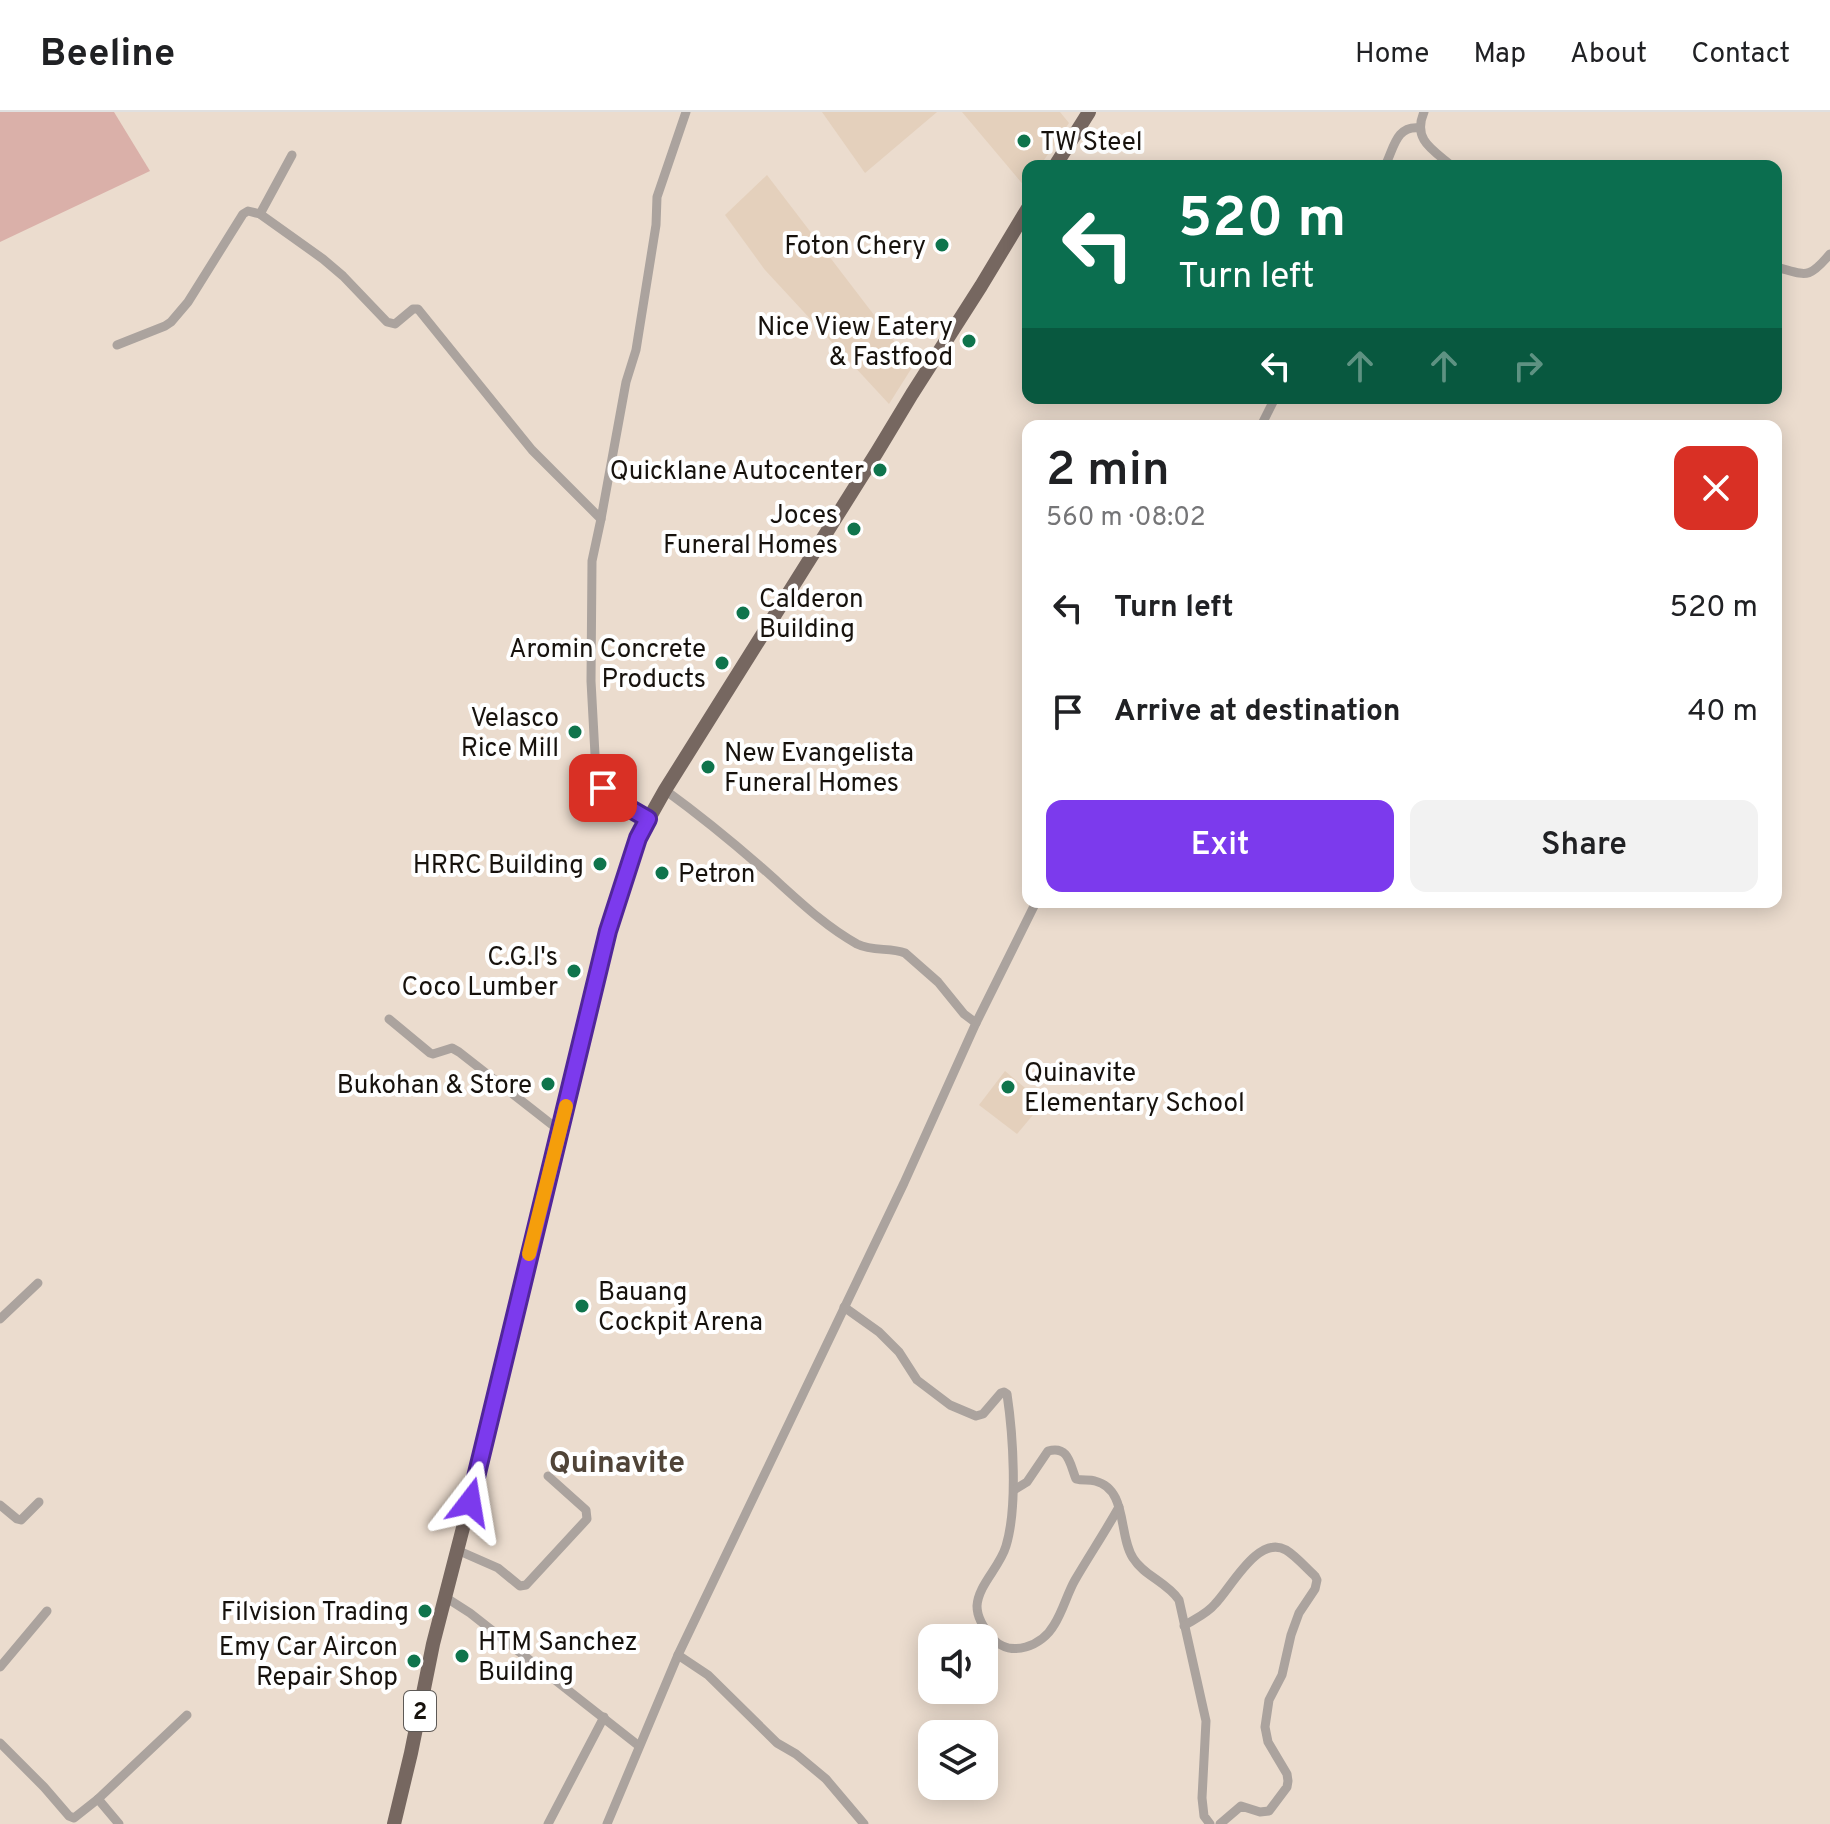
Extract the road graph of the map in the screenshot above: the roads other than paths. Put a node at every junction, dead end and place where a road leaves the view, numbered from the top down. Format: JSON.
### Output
{"nodes":[{"id":1,"x":686,"y":112,"type":"edge"},
{"id":2,"x":1089,"y":112,"type":"edge"},
{"id":3,"x":1424,"y":112,"type":"edge"},
{"id":4,"x":1420,"y":128,"type":"junction"},
{"id":5,"x":292,"y":155,"type":"dead end"},
{"id":6,"x":1059,"y":160,"type":"edge"},
{"id":7,"x":1388,"y":160,"type":"edge"},
{"id":8,"x":1445,"y":160,"type":"edge"},
{"id":9,"x":260,"y":214,"type":"junction"},
{"id":10,"x":1022,"y":218,"type":"edge"},
{"id":11,"x":1830,"y":254,"type":"edge"},
{"id":12,"x":1782,"y":269,"type":"edge"},
{"id":13,"x":117,"y":345,"type":"dead end"},
{"id":14,"x":601,"y":519,"type":"junction"},
{"id":15,"x":665,"y":790,"type":"junction"},
{"id":16,"x":648,"y":819,"type":"junction"},
{"id":17,"x":1033,"y":908,"type":"edge"},
{"id":18,"x":389,"y":1019,"type":"dead end"},
{"id":19,"x":976,"y":1023,"type":"junction"},
{"id":20,"x":560,"y":1131,"type":"junction"},
{"id":21,"x":38,"y":1283,"type":"dead end"},
{"id":22,"x":844,"y":1307,"type":"junction"},
{"id":23,"x":0,"y":1319,"type":"edge"},
{"id":24,"x":548,"y":1476,"type":"dead end"},
{"id":25,"x":1014,"y":1490,"type":"junction"},
{"id":26,"x":39,"y":1502,"type":"dead end"},
{"id":27,"x":0,"y":1505,"type":"edge"},
{"id":28,"x":1119,"y":1507,"type":"junction"},
{"id":29,"x":457,"y":1550,"type":"junction"},
{"id":30,"x":445,"y":1597,"type":"junction"},
{"id":31,"x":47,"y":1611,"type":"dead end"},
{"id":32,"x":1184,"y":1626,"type":"junction"},
{"id":33,"x":678,"y":1655,"type":"junction"},
{"id":34,"x":0,"y":1667,"type":"edge"},
{"id":35,"x":187,"y":1715,"type":"dead end"},
{"id":36,"x":604,"y":1717,"type":"junction"},
{"id":37,"x":0,"y":1743,"type":"edge"},
{"id":38,"x":639,"y":1746,"type":"junction"},
{"id":39,"x":98,"y":1799,"type":"junction"},
{"id":40,"x":119,"y":1824,"type":"edge"},
{"id":41,"x":394,"y":1824,"type":"edge"},
{"id":42,"x":548,"y":1824,"type":"edge"},
{"id":43,"x":607,"y":1824,"type":"edge"},
{"id":44,"x":864,"y":1824,"type":"edge"},
{"id":45,"x":1210,"y":1824,"type":"edge"},
{"id":46,"x":1220,"y":1824,"type":"edge"}],
"edges":[{"from":1,"to":14,"type":"street"},
{"from":2,"to":6,"type":"highway"},
{"from":3,"to":4,"type":"street"},
{"from":4,"to":7,"type":"street"},
{"from":4,"to":8,"type":"street"},
{"from":5,"to":9,"type":"street"},
{"from":9,"to":13,"type":"street"},
{"from":9,"to":14,"type":"street"},
{"from":10,"to":15,"type":"highway","number":"2"},
{"from":11,"to":12,"type":"street"},
{"from":14,"to":16,"type":"street"},
{"from":15,"to":16,"type":"highway","number":"2"},
{"from":15,"to":19,"type":"street"},
{"from":16,"to":20,"type":"highway","number":"2"},
{"from":17,"to":19,"type":"street"},
{"from":18,"to":20,"type":"street"},
{"from":19,"to":22,"type":"street"},
{"from":20,"to":29,"type":"highway","number":"2"},
{"from":21,"to":23,"type":"street"},
{"from":22,"to":25,"type":"street"},
{"from":22,"to":33,"type":"street"},
{"from":24,"to":29,"type":"street"},
{"from":25,"to":28,"type":"street"},
{"from":25,"to":28,"type":"street"},
{"from":26,"to":27,"type":"street"},
{"from":28,"to":32,"type":"street"},
{"from":29,"to":30,"type":"highway","number":"2"},
{"from":30,"to":36,"type":"street"},
{"from":30,"to":41,"type":"highway","number":"2"},
{"from":31,"to":34,"type":"street"},
{"from":32,"to":45,"type":"street"},
{"from":32,"to":46,"type":"street"},
{"from":33,"to":38,"type":"street"},
{"from":33,"to":44,"type":"street"},
{"from":35,"to":39,"type":"street"},
{"from":36,"to":38,"type":"street"},
{"from":36,"to":42,"type":"street"},
{"from":37,"to":39,"type":"street"},
{"from":38,"to":43,"type":"street"},
{"from":39,"to":40,"type":"street"}]}
